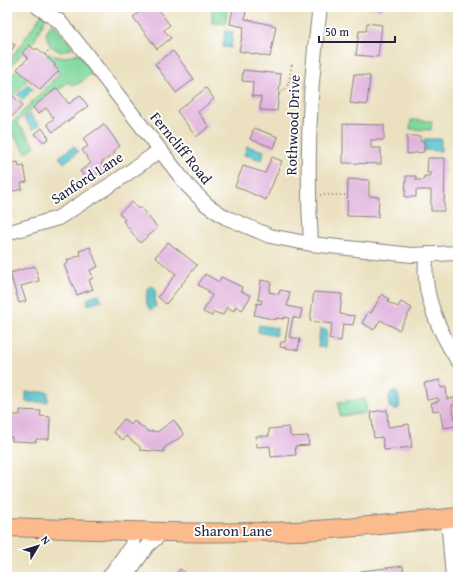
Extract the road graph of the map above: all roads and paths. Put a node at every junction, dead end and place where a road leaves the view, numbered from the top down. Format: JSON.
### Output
{"nodes":[{"id":1,"x":38,"y":7,"type":"edge"},
{"id":2,"x":320,"y":7,"type":"edge"},
{"id":3,"x":49,"y":50,"type":"dead end"},
{"id":4,"x":45,"y":55,"type":"dead end"},
{"id":5,"x":292,"y":64,"type":"dead end"},
{"id":6,"x":279,"y":94,"type":"dead end"},
{"id":7,"x":159,"y":151,"type":"junction"},
{"id":8,"x":320,"y":195,"type":"dead end"},
{"id":9,"x":348,"y":196,"type":"dead end"},
{"id":10,"x":7,"y":233,"type":"edge"},
{"id":11,"x":311,"y":244,"type":"junction"},
{"id":12,"x":458,"y":253,"type":"edge"},
{"id":13,"x":427,"y":254,"type":"junction"},
{"id":14,"x":458,"y":361,"type":"edge"},
{"id":15,"x":453,"y":518,"type":"edge"},
{"id":16,"x":7,"y":526,"type":"edge"},
{"id":17,"x":134,"y":531,"type":"junction"},
{"id":18,"x":163,"y":532,"type":"junction"},
{"id":19,"x":109,"y":577,"type":"edge"},
{"id":20,"x":125,"y":577,"type":"edge"},
{"id":21,"x":453,"y":577,"type":"edge"}],
"edges":[{"from":1,"to":7,"type":"street","name":"Ferncliff Road"},
{"from":2,"to":11,"type":"street","name":"Rothwood Drive"},
{"from":3,"to":4,"type":"path"},
{"from":5,"to":6,"type":"path"},
{"from":7,"to":10,"type":"street","name":"Sanford Lane"},
{"from":7,"to":11,"type":"street","name":"Ferncliff Road"},
{"from":8,"to":9,"type":"path"},
{"from":11,"to":13,"type":"street","name":"Ferncliff Road"},
{"from":12,"to":13,"type":"street","name":"Ferncliff Road"},
{"from":13,"to":14,"type":"street"},
{"from":15,"to":18,"type":"main road","name":"Sharon Lane"},
{"from":15,"to":21,"type":"street"},
{"from":16,"to":17,"type":"main road","name":"Sharon Lane"},
{"from":17,"to":18,"type":"main road","name":"Sharon Lane"},
{"from":17,"to":19,"type":"street"},
{"from":18,"to":20,"type":"street"}]}
